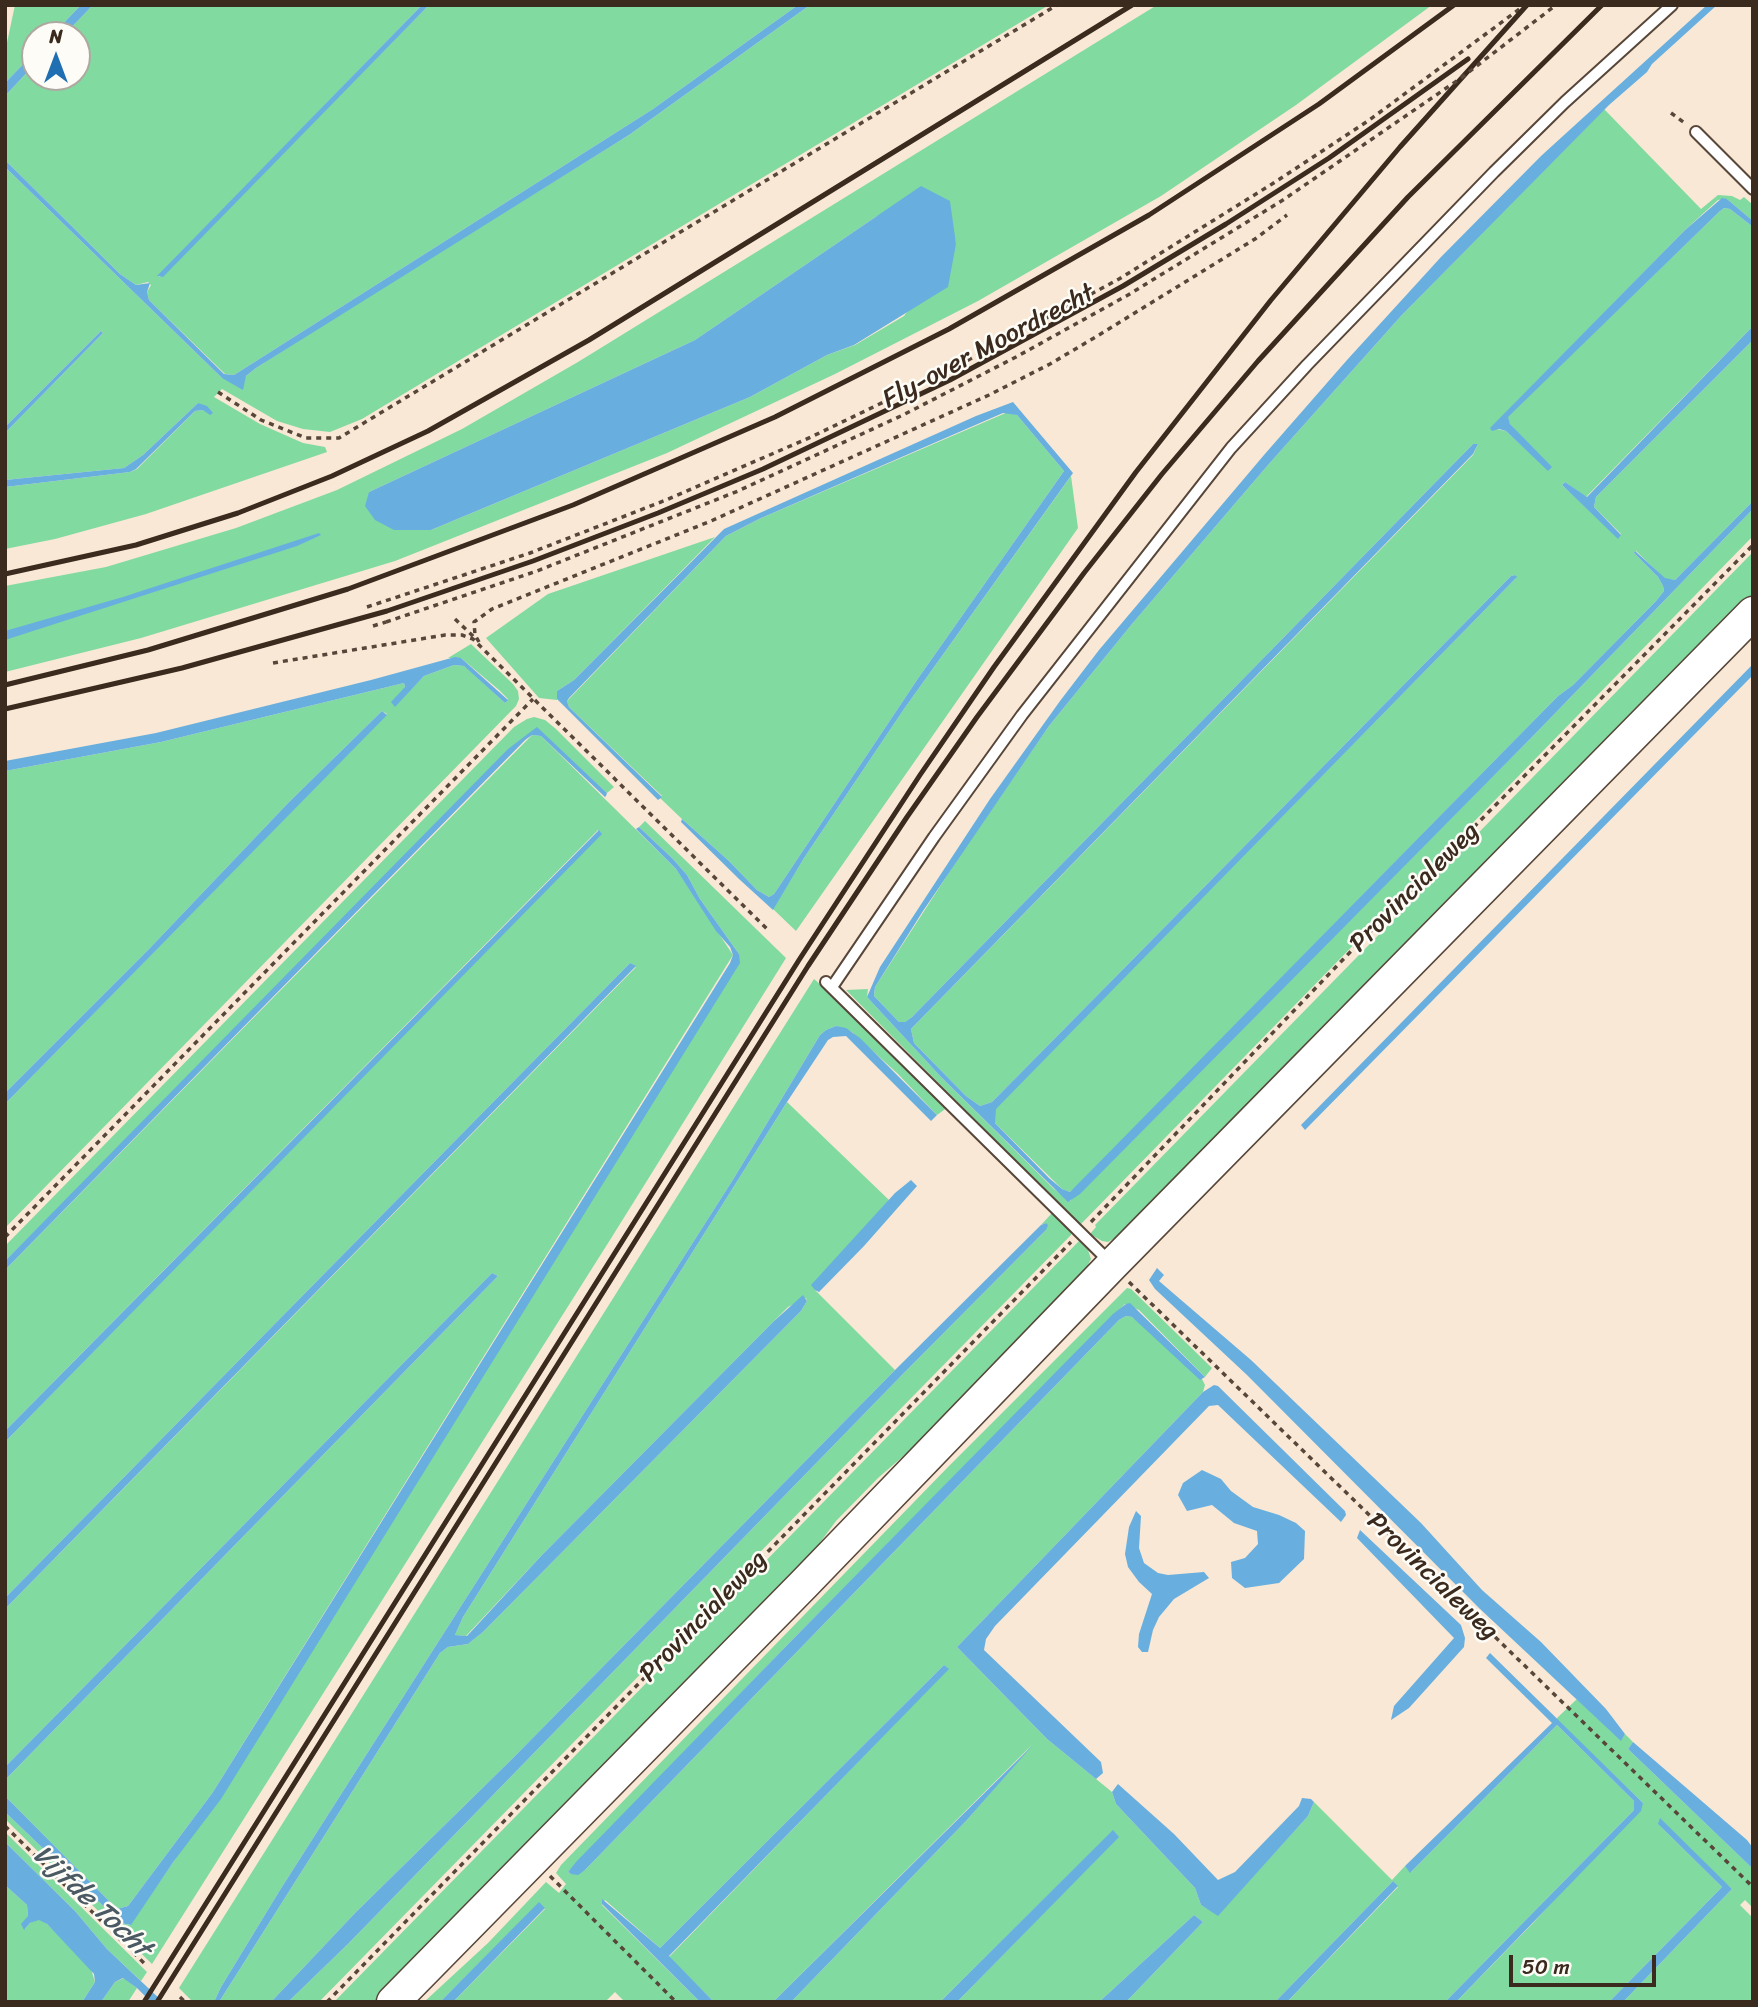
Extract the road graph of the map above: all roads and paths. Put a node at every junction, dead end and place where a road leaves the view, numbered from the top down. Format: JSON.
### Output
{"nodes":[{"id":1,"x":1057,"y":5,"type":"edge"},
{"id":2,"x":1525,"y":5,"type":"edge"},
{"id":3,"x":1556,"y":5,"type":"edge"},
{"id":4,"x":1672,"y":5,"type":"edge"},
{"id":5,"x":1696,"y":132,"type":"dead end"},
{"id":6,"x":1753,"y":189,"type":"edge"},
{"id":7,"x":1287,"y":215,"type":"dead end"},
{"id":8,"x":218,"y":392,"type":"dead end"},
{"id":9,"x":1753,"y":545,"type":"edge"},
{"id":10,"x":367,"y":607,"type":"dead end"},
{"id":11,"x":1753,"y":613,"type":"edge"},
{"id":12,"x":455,"y":619,"type":"dead end"},
{"id":13,"x":373,"y":626,"type":"dead end"},
{"id":14,"x":479,"y":642,"type":"junction"},
{"id":15,"x":273,"y":663,"type":"dead end"},
{"id":16,"x":533,"y":699,"type":"junction"},
{"id":17,"x":768,"y":930,"type":"dead end"},
{"id":18,"x":1080,"y":1233,"type":"junction"},
{"id":19,"x":5,"y":1237,"type":"edge"},
{"id":20,"x":1112,"y":1265,"type":"junction"},
{"id":21,"x":5,"y":1826,"type":"edge"},
{"id":22,"x":548,"y":1875,"type":"dead end"},
{"id":23,"x":1753,"y":1887,"type":"edge"},
{"id":24,"x":144,"y":1963,"type":"dead end"},
{"id":25,"x":180,"y":1997,"type":"dead end"},
{"id":26,"x":185,"y":2002,"type":"edge"},
{"id":27,"x":327,"y":2002,"type":"edge"},
{"id":28,"x":393,"y":2002,"type":"edge"},
{"id":29,"x":676,"y":2002,"type":"edge"}],
"edges":[{"from":1,"to":8,"type":"path"},
{"from":2,"to":10,"type":"path"},
{"from":3,"to":13,"type":"path","name":"Fly-over Moordrecht","bridge":true},
{"from":4,"to":18,"type":"lane"},
{"from":5,"to":6,"type":"lane"},
{"from":7,"to":14,"type":"path"},
{"from":9,"to":18,"type":"path","name":"Provincialeweg"},
{"from":11,"to":20,"type":"main road","name":"Provincialeweg"},
{"from":12,"to":14,"type":"path"},
{"from":14,"to":15,"type":"path"},
{"from":14,"to":16,"type":"path"},
{"from":16,"to":17,"type":"path"},
{"from":16,"to":19,"type":"path"},
{"from":18,"to":20,"type":"lane"},
{"from":18,"to":27,"type":"path","name":"Provincialeweg"},
{"from":20,"to":23,"type":"path","name":"Provincialeweg"},
{"from":20,"to":28,"type":"main road","name":"Provincialeweg"},
{"from":21,"to":24,"type":"path"},
{"from":22,"to":29,"type":"path"},
{"from":25,"to":26,"type":"path"}]}
